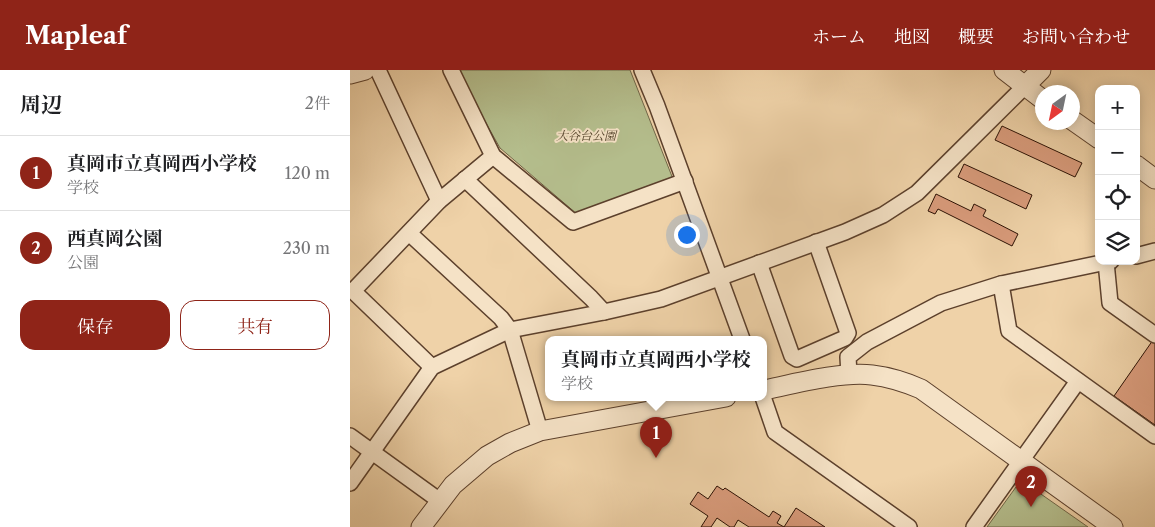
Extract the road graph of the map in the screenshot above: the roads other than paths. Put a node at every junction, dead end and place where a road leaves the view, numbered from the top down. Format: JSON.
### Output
{"nodes":[{"id":1,"x":365,"y":70,"type":"edge"},
{"id":2,"x":378,"y":70,"type":"edge"},
{"id":3,"x":451,"y":70,"type":"edge"},
{"id":4,"x":1004,"y":70,"type":"edge"},
{"id":5,"x":1041,"y":70,"type":"edge"},
{"id":6,"x":644,"y":71,"type":"edge"},
{"id":7,"x":350,"y":74,"type":"edge"},
{"id":8,"x":1025,"y":86,"type":"junction"},
{"id":9,"x":1035,"y":93,"type":"edge"},
{"id":10,"x":1080,"y":126,"type":"edge"},
{"id":11,"x":1095,"y":136,"type":"edge"},
{"id":12,"x":493,"y":156,"type":"junction"},
{"id":13,"x":1140,"y":169,"type":"edge"},
{"id":14,"x":465,"y":179,"type":"junction"},
{"id":15,"x":1155,"y":179,"type":"edge"},
{"id":16,"x":685,"y":182,"type":"junction"},
{"id":17,"x":439,"y":201,"type":"junction"},
{"id":18,"x":410,"y":233,"type":"junction"},
{"id":19,"x":816,"y":242,"type":"junction"},
{"id":20,"x":1155,"y":252,"type":"edge"},
{"id":21,"x":1140,"y":255,"type":"edge"},
{"id":22,"x":758,"y":263,"type":"junction"},
{"id":23,"x":1095,"y":265,"type":"edge"},
{"id":24,"x":1108,"y":265,"type":"edge"},
{"id":25,"x":720,"y":277,"type":"junction"},
{"id":26,"x":1001,"y":284,"type":"junction"},
{"id":27,"x":604,"y":312,"type":"junction"},
{"id":28,"x":510,"y":330,"type":"junction"},
{"id":29,"x":1155,"y":335,"type":"edge"},
{"id":30,"x":741,"y":336,"type":"edge"},
{"id":31,"x":432,"y":366,"type":"junction"},
{"id":32,"x":849,"y":376,"type":"junction"},
{"id":33,"x":1078,"y":381,"type":"junction"},
{"id":34,"x":767,"y":390,"type":"edge"},
{"id":35,"x":704,"y":401,"type":"edge"},
{"id":36,"x":764,"y":401,"type":"edge"},
{"id":37,"x":540,"y":431,"type":"junction"},
{"id":38,"x":350,"y":436,"type":"edge"},
{"id":39,"x":1155,"y":436,"type":"edge"},
{"id":40,"x":372,"y":452,"type":"junction"},
{"id":41,"x":1021,"y":461,"type":"junction"},
{"id":42,"x":350,"y":483,"type":"edge"},
{"id":43,"x":440,"y":501,"type":"junction"},
{"id":44,"x":421,"y":527,"type":"edge"},
{"id":45,"x":909,"y":527,"type":"edge"},
{"id":46,"x":974,"y":527,"type":"edge"},
{"id":47,"x":1113,"y":527,"type":"edge"}],
"edges":[{"from":1,"to":7,"type":"street"},
{"from":2,"to":17,"type":"street"},
{"from":3,"to":12,"type":"street"},
{"from":4,"to":8,"type":"street"},
{"from":5,"to":8,"type":"street"},
{"from":6,"to":16,"type":"street"},
{"from":8,"to":9,"type":"street"},
{"from":8,"to":19,"type":"street"},
{"from":10,"to":11,"type":"street"},
{"from":12,"to":14,"type":"street"},
{"from":12,"to":16,"type":"street"},
{"from":13,"to":15,"type":"street"},
{"from":14,"to":17,"type":"street"},
{"from":14,"to":27,"type":"street"},
{"from":16,"to":25,"type":"street"},
{"from":17,"to":18,"type":"street"},
{"from":18,"to":28,"type":"street"},
{"from":18,"to":31,"type":"street"},
{"from":19,"to":22,"type":"street"},
{"from":19,"to":22,"type":"street"},
{"from":20,"to":21,"type":"street"},
{"from":22,"to":25,"type":"street"},
{"from":23,"to":26,"type":"street"},
{"from":24,"to":29,"type":"street"},
{"from":25,"to":27,"type":"street"},
{"from":25,"to":30,"type":"street"},
{"from":26,"to":32,"type":"street"},
{"from":26,"to":33,"type":"street"},
{"from":27,"to":28,"type":"street"},
{"from":28,"to":31,"type":"street"},
{"from":28,"to":37,"type":"street"},
{"from":31,"to":40,"type":"street"},
{"from":32,"to":34,"type":"street"},
{"from":32,"to":41,"type":"street"},
{"from":33,"to":39,"type":"street"},
{"from":33,"to":41,"type":"street"},
{"from":35,"to":37,"type":"street"},
{"from":36,"to":45,"type":"street"},
{"from":37,"to":43,"type":"street"},
{"from":38,"to":40,"type":"street"},
{"from":40,"to":42,"type":"street"},
{"from":40,"to":43,"type":"street"},
{"from":41,"to":46,"type":"street"},
{"from":41,"to":47,"type":"street"},
{"from":43,"to":44,"type":"street"}]}
